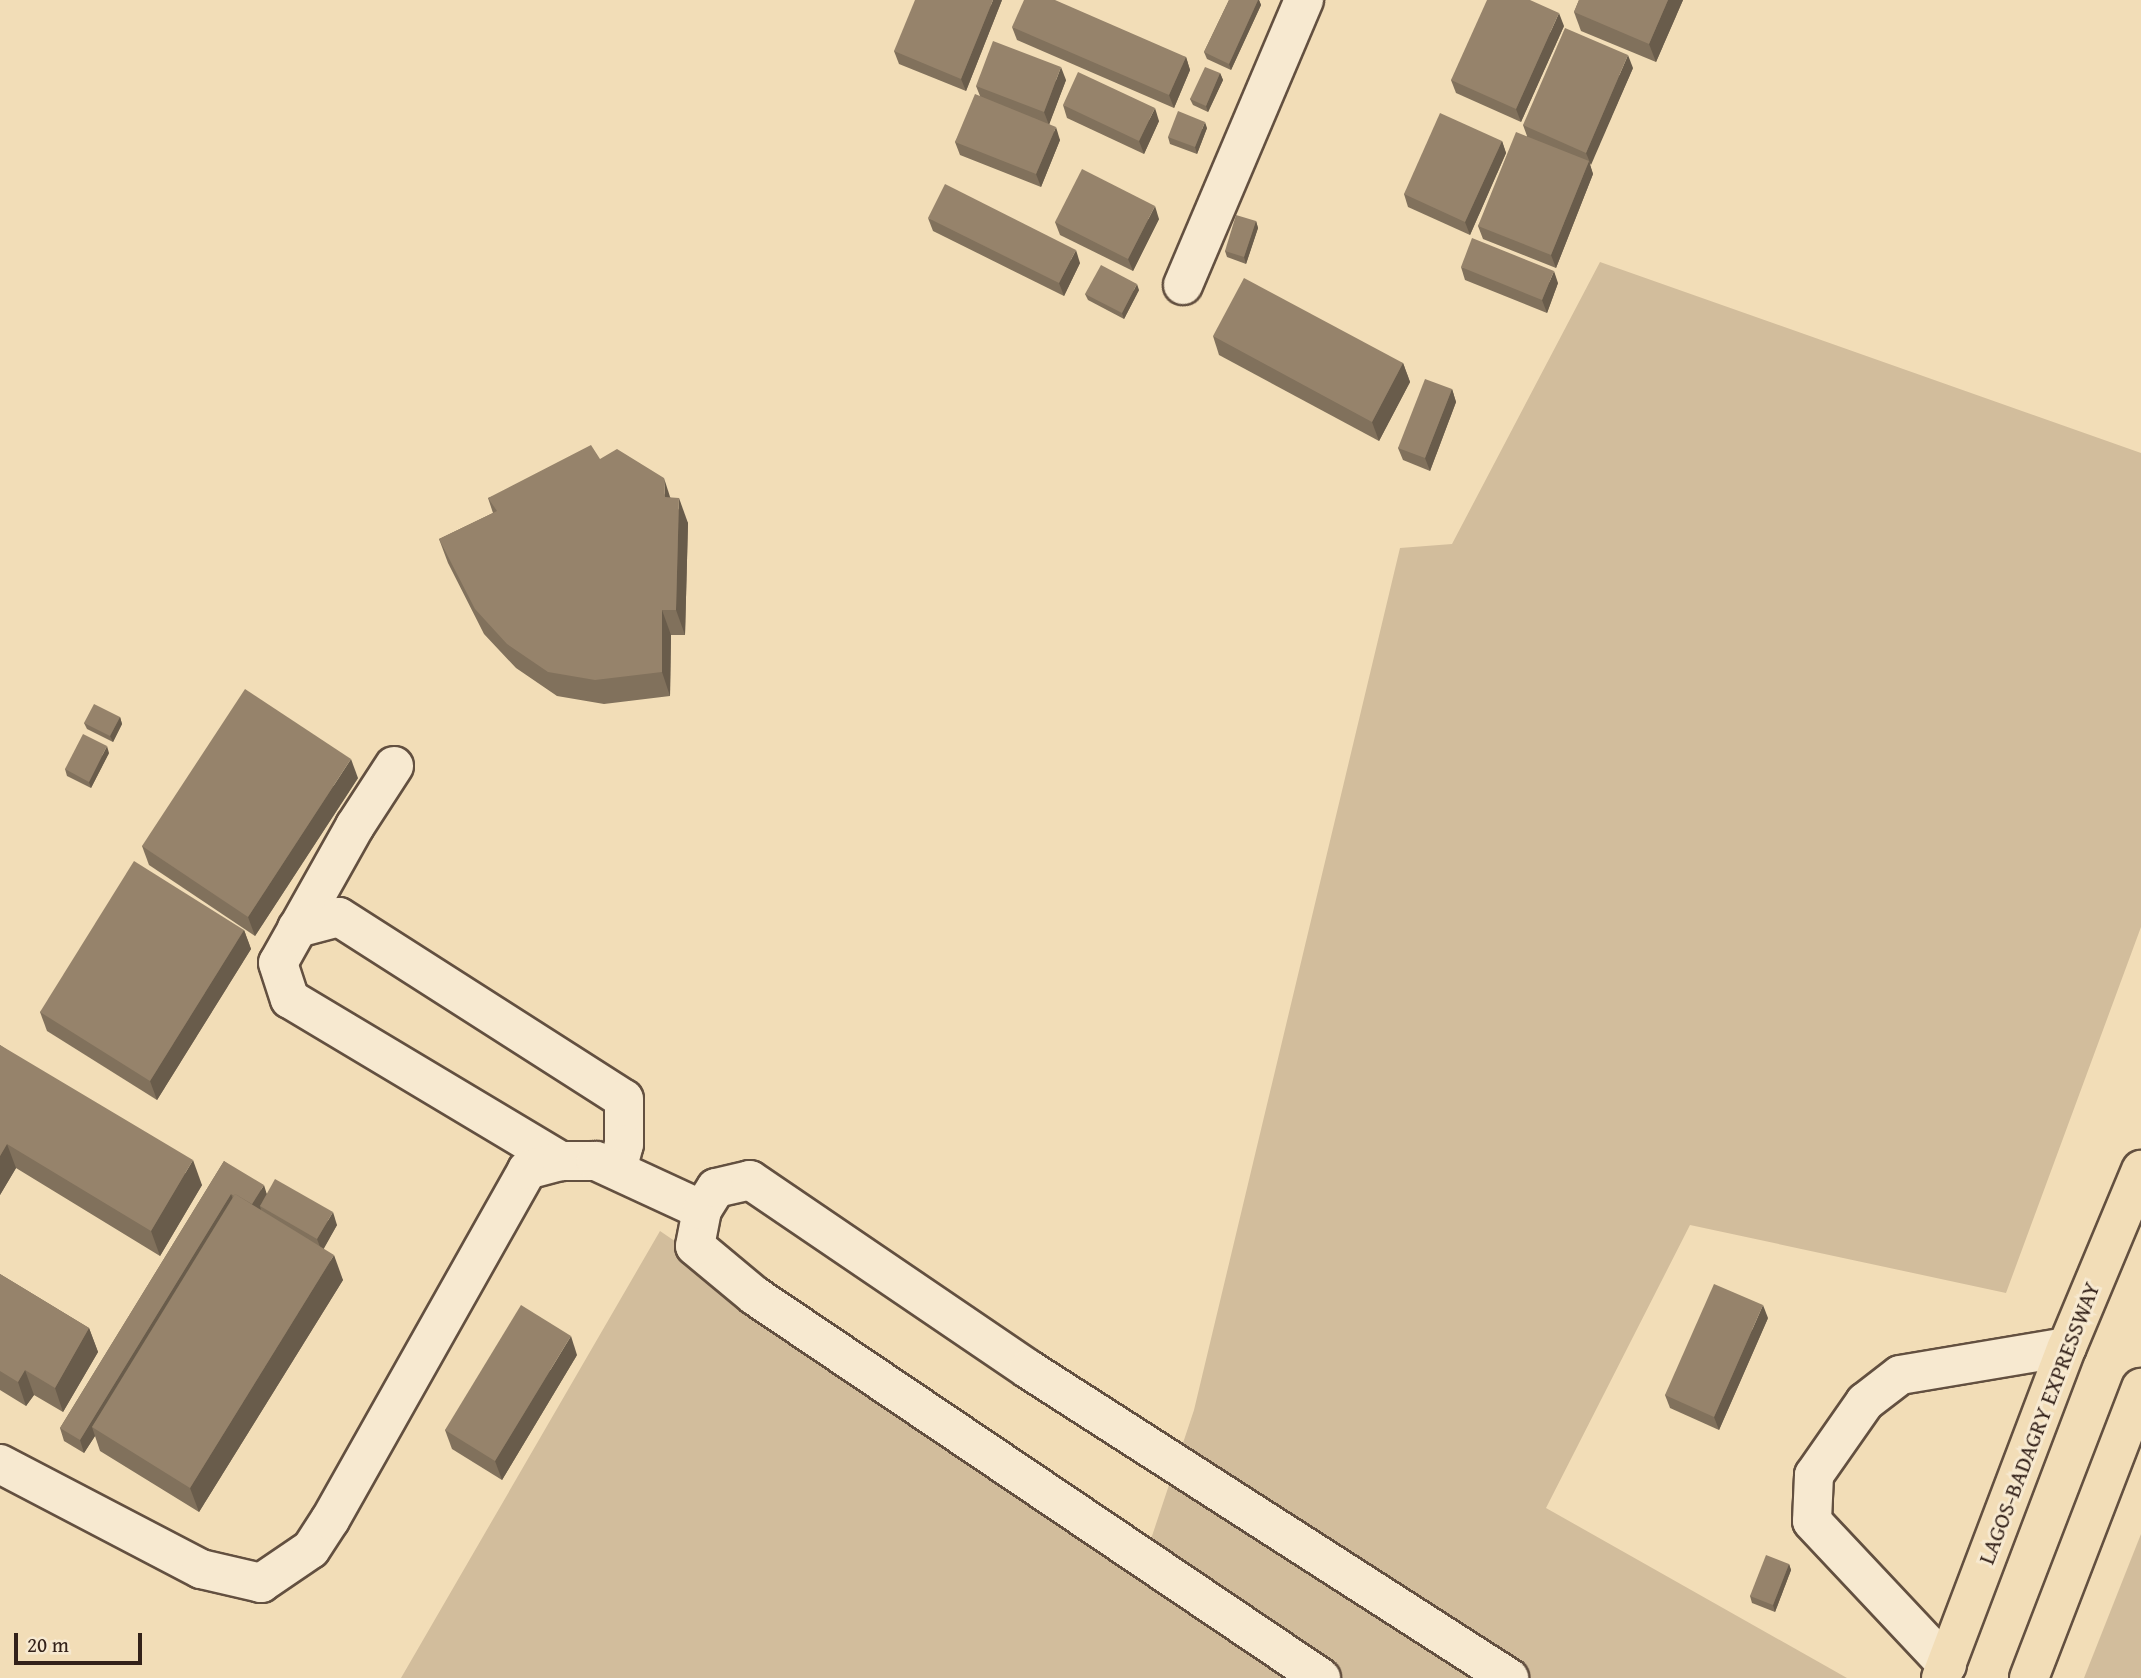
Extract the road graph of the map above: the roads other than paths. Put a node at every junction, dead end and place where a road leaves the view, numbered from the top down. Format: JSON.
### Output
{"nodes":[{"id":1,"x":1304,"y":0,"type":"edge"},
{"id":2,"x":1183,"y":285,"type":"dead end"},
{"id":3,"x":394,"y":766,"type":"dead end"},
{"id":4,"x":297,"y":928,"type":"junction"},
{"id":5,"x":561,"y":1161,"type":"junction"},
{"id":6,"x":618,"y":1167,"type":"junction"},
{"id":7,"x":2141,"y":1170,"type":"edge"},
{"id":8,"x":702,"y":1210,"type":"junction"},
{"id":9,"x":2067,"y":1347,"type":"junction"},
{"id":10,"x":2140,"y":1395,"type":"edge"},
{"id":11,"x":0,"y":1464,"type":"edge"},
{"id":12,"x":1944,"y":1671,"type":"edge"},
{"id":13,"x":1321,"y":1678,"type":"edge"},
{"id":14,"x":1509,"y":1678,"type":"edge"},
{"id":15,"x":2029,"y":1678,"type":"edge"}],
"edges":[{"from":1,"to":2,"type":"street"},
{"from":3,"to":4,"type":"street"},
{"from":4,"to":5,"type":"street"},
{"from":4,"to":6,"type":"street"},
{"from":5,"to":6,"type":"street"},
{"from":5,"to":11,"type":"street"},
{"from":6,"to":8,"type":"street"},
{"from":7,"to":9,"type":"highway","name":"LAGOS-BADAGRY EXPRESSWAY"},
{"from":8,"to":13,"type":"street"},
{"from":8,"to":14,"type":"street"},
{"from":9,"to":12,"type":"highway","name":"LAGOS-BADAGRY EXPRESSWAY"},
{"from":9,"to":12,"type":"street"},
{"from":10,"to":15,"type":"highway"}]}
